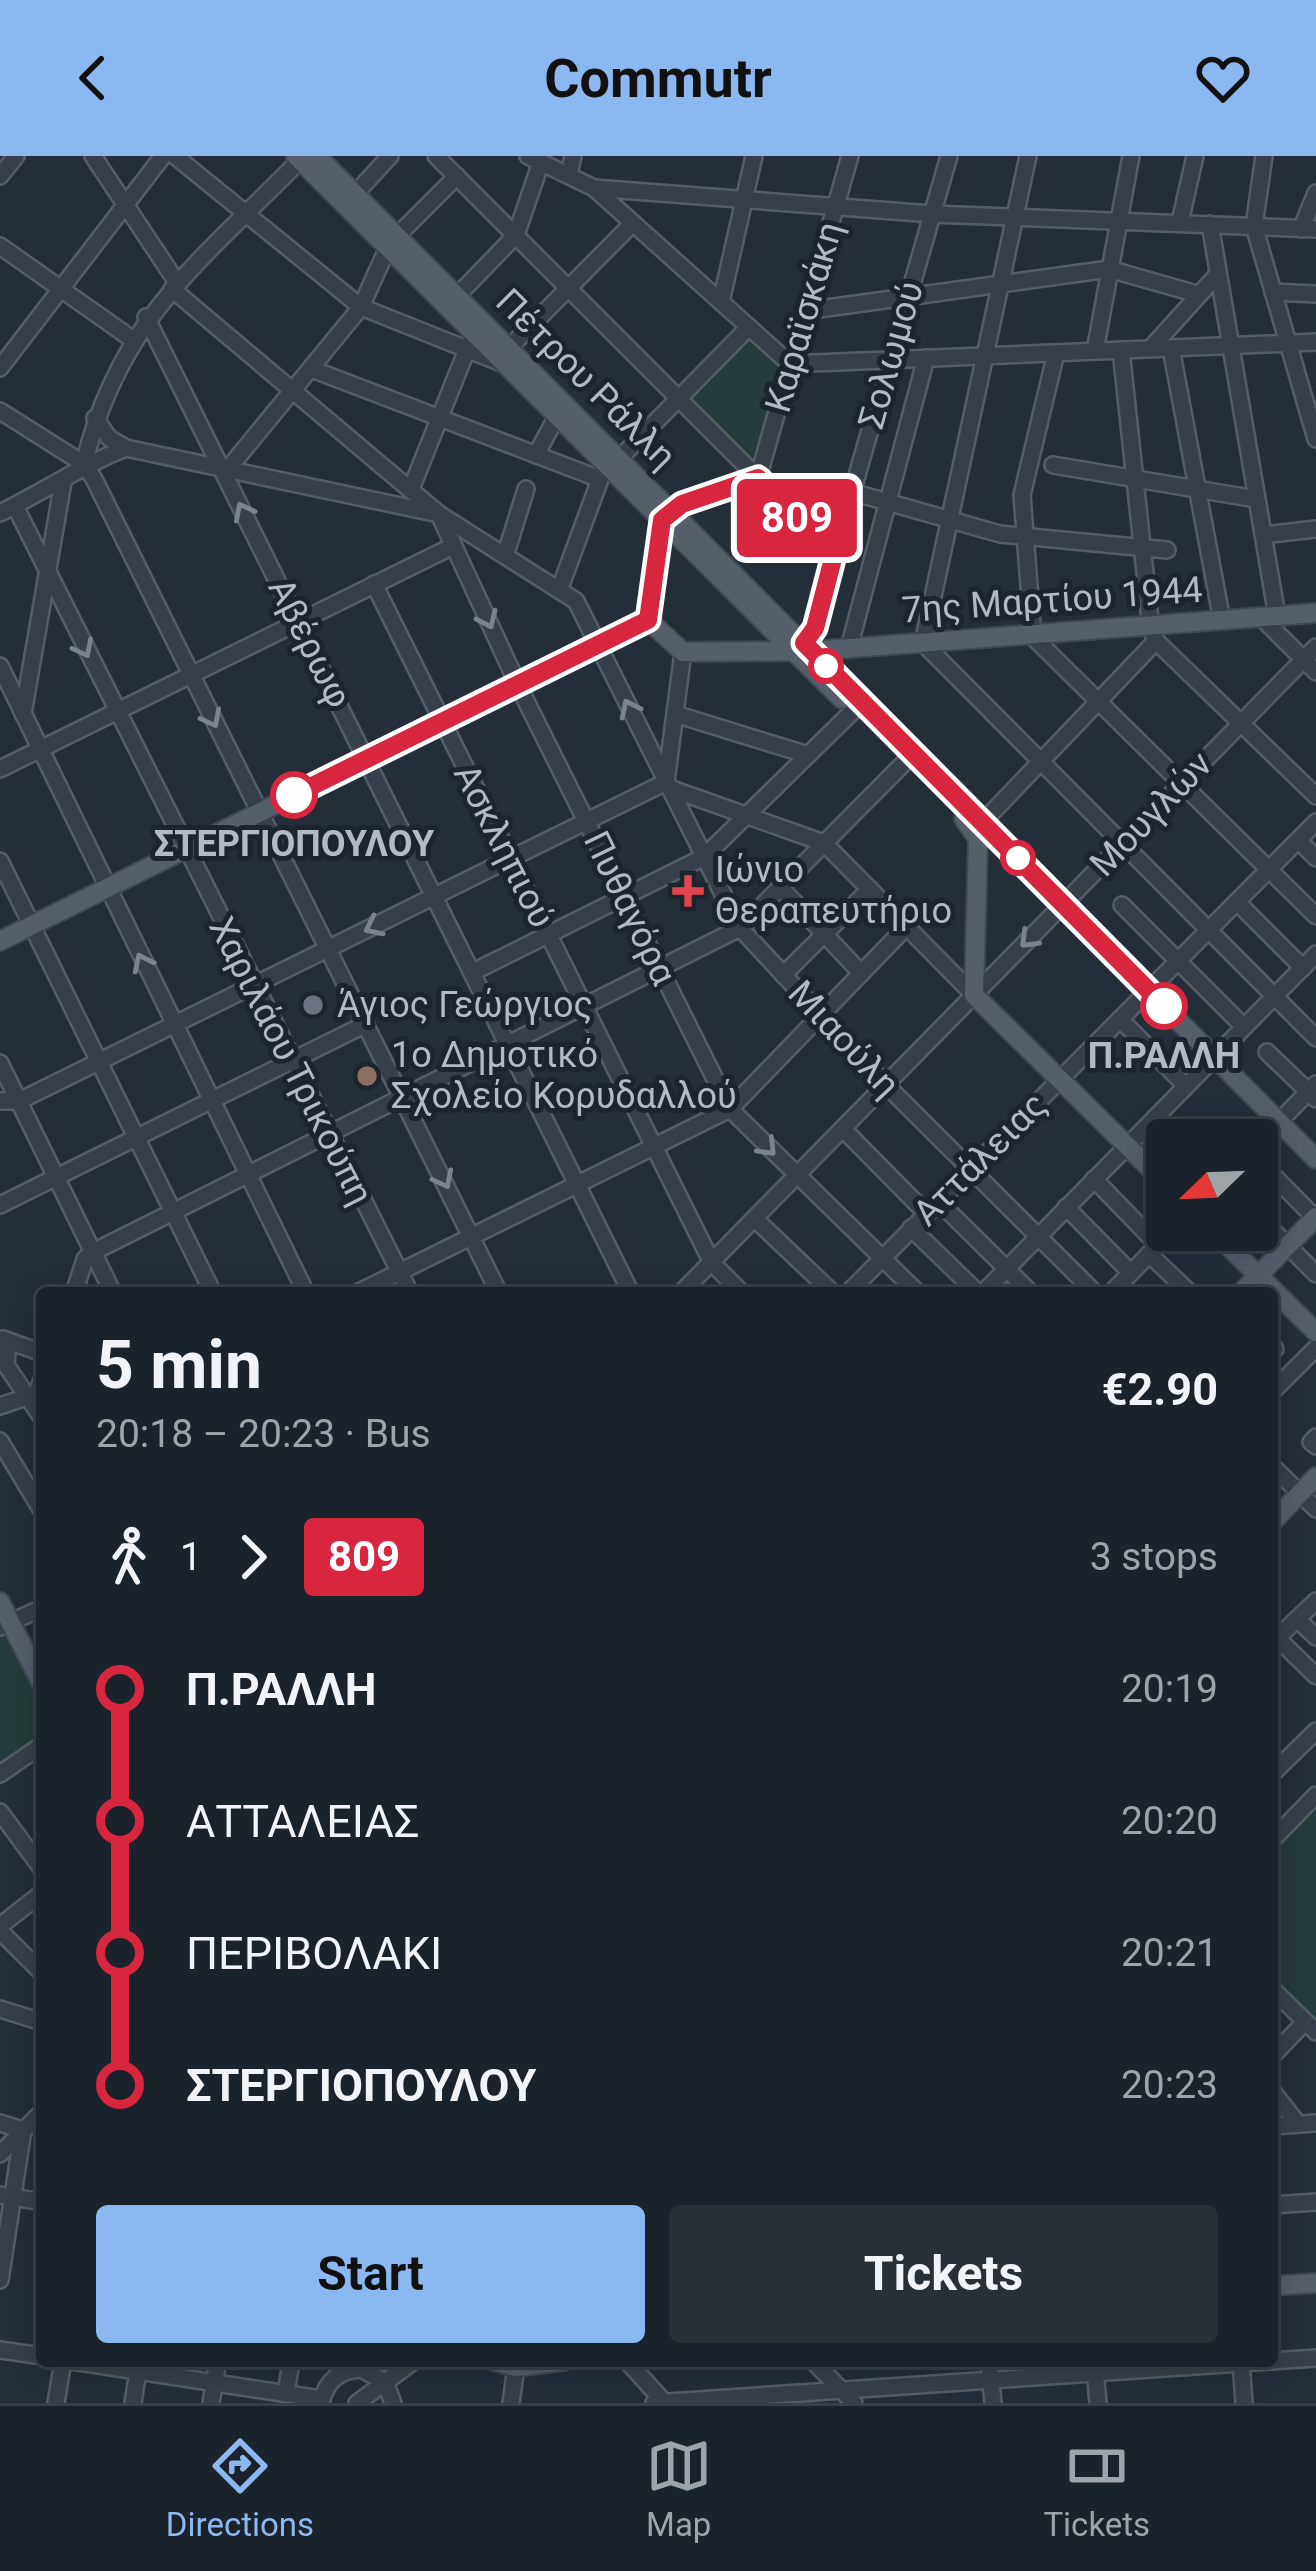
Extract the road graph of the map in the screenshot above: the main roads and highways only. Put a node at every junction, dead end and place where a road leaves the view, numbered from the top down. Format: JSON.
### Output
{"nodes":[{"id":1,"x":304,"y":157,"type":"edge"},
{"id":2,"x":392,"y":242,"type":"junction"},
{"id":3,"x":507,"y":356,"type":"junction"},
{"id":4,"x":609,"y":468,"type":"junction"},
{"id":5,"x":667,"y":516,"type":"junction"},
{"id":6,"x":1316,"y":613,"type":"edge"},
{"id":7,"x":648,"y":620,"type":"junction"},
{"id":8,"x":803,"y":648,"type":"junction"},
{"id":9,"x":847,"y":648,"type":"junction"},
{"id":10,"x":840,"y":679,"type":"junction"},
{"id":11,"x":980,"y":831,"type":"junction"},
{"id":12,"x":0,"y":941,"type":"edge"},
{"id":13,"x":1316,"y":1159,"type":"edge"},
{"id":14,"x":1146,"y":1165,"type":"edge"},
{"id":15,"x":1316,"y":1218,"type":"edge"},
{"id":16,"x":1233,"y":1251,"type":"edge"},
{"id":17,"x":1258,"y":1276,"type":"junction"},
{"id":18,"x":1247,"y":1287,"type":"edge"},
{"id":19,"x":1269,"y":1287,"type":"edge"},
{"id":20,"x":1278,"y":1295,"type":"edge"},
{"id":21,"x":1316,"y":1332,"type":"edge"},
{"id":22,"x":1316,"y":1477,"type":"edge"},
{"id":23,"x":1278,"y":1516,"type":"edge"},
{"id":24,"x":0,"y":1602,"type":"edge"},
{"id":25,"x":5,"y":1625,"type":"edge"},
{"id":26,"x":36,"y":1674,"type":"edge"},
{"id":27,"x":1316,"y":2283,"type":"edge"},
{"id":28,"x":1278,"y":2286,"type":"edge"}],
"edges":[{"from":1,"to":2,"type":"main road","name":"Πέτρου Ράλλη"},
{"from":1,"to":2,"type":"main road","name":"Πέτρου Ράλλη"},
{"from":2,"to":3,"type":"main road","name":"Πέτρου Ράλλη"},
{"from":2,"to":3,"type":"main road","name":"Πέτρου Ράλλη"},
{"from":3,"to":4,"type":"main road","name":"Πέτρου Ράλλη"},
{"from":3,"to":4,"type":"main road","name":"Πέτρου Ράλλη"},
{"from":4,"to":5,"type":"main road","name":"Πέτρου Ράλλη"},
{"from":5,"to":7,"type":"main road"},
{"from":5,"to":8,"type":"main road","name":"Πέτρου Ράλλη"},
{"from":5,"to":8,"type":"main road"},
{"from":6,"to":9,"type":"main road","name":"7ης Μαρτίου 1944"},
{"from":7,"to":8,"type":"main road","name":"7ης Μαρτίου 1944"},
{"from":7,"to":12,"type":"main road"},
{"from":8,"to":9,"type":"main road","name":"7ης Μαρτίου 1944"},
{"from":8,"to":10,"type":"main road","name":"Πέτρου Ράλλη"},
{"from":8,"to":11,"type":"main road","name":"Πέτρου Ράλλη"},
{"from":9,"to":10,"type":"main road"},
{"from":10,"to":11,"type":"main road","name":"Πέτρου Ράλλη"},
{"from":11,"to":13,"type":"main road","name":"Πέτρου Ράλλη"},
{"from":11,"to":14,"type":"main road"},
{"from":15,"to":17,"type":"main road"},
{"from":16,"to":17,"type":"main road"},
{"from":17,"to":18,"type":"main road"},
{"from":17,"to":19,"type":"main road"},
{"from":20,"to":21,"type":"main road"},
{"from":22,"to":23,"type":"main road"},
{"from":24,"to":25,"type":"main road"},
{"from":25,"to":26,"type":"main road"},
{"from":27,"to":28,"type":"main road"}]}
